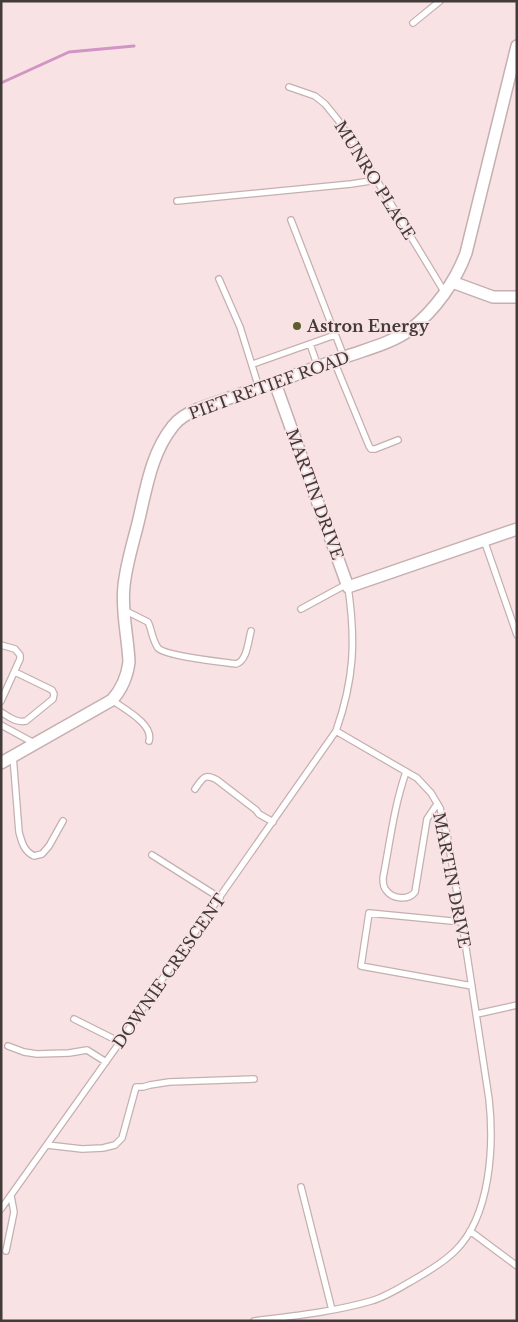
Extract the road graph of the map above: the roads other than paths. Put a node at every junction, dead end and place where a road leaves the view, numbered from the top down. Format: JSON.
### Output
{"nodes":[{"id":1,"x":440,"y":1,"type":"edge"},
{"id":2,"x":413,"y":23,"type":"dead end"},
{"id":3,"x":517,"y":46,"type":"edge"},
{"id":4,"x":289,"y":87,"type":"dead end"},
{"id":5,"x":377,"y":180,"type":"junction"},
{"id":6,"x":177,"y":201,"type":"dead end"},
{"id":7,"x":291,"y":220,"type":"dead end"},
{"id":8,"x":219,"y":279,"type":"dead end"},
{"id":9,"x":452,"y":282,"type":"junction"},
{"id":10,"x":445,"y":293,"type":"junction"},
{"id":11,"x":517,"y":297,"type":"edge"},
{"id":12,"x":335,"y":335,"type":"junction"},
{"id":13,"x":310,"y":344,"type":"junction"},
{"id":14,"x":339,"y":359,"type":"junction"},
{"id":15,"x":253,"y":364,"type":"junction"},
{"id":16,"x":318,"y":367,"type":"junction"},
{"id":17,"x":275,"y":383,"type":"junction"},
{"id":18,"x":259,"y":388,"type":"junction"},
{"id":19,"x":398,"y":440,"type":"dead end"},
{"id":20,"x":517,"y":529,"type":"edge"},
{"id":21,"x":484,"y":540,"type":"junction"},
{"id":22,"x":348,"y":585,"type":"junction"},
{"id":23,"x":301,"y":609,"type":"dead end"},
{"id":24,"x":124,"y":610,"type":"junction"},
{"id":25,"x":251,"y":631,"type":"dead end"},
{"id":26,"x":517,"y":635,"type":"edge"},
{"id":27,"x":1,"y":646,"type":"edge"},
{"id":28,"x":15,"y":672,"type":"junction"},
{"id":29,"x":112,"y":700,"type":"junction"},
{"id":30,"x":1,"y":701,"type":"edge"},
{"id":31,"x":1,"y":712,"type":"edge"},
{"id":32,"x":16,"y":721,"type":"junction"},
{"id":33,"x":1,"y":725,"type":"edge"},
{"id":34,"x":12,"y":730,"type":"junction"},
{"id":35,"x":336,"y":731,"type":"junction"},
{"id":36,"x":149,"y":741,"type":"dead end"},
{"id":37,"x":34,"y":743,"type":"junction"},
{"id":38,"x":12,"y":756,"type":"junction"},
{"id":39,"x":1,"y":763,"type":"edge"},
{"id":40,"x":406,"y":772,"type":"junction"},
{"id":41,"x":195,"y":789,"type":"dead end"},
{"id":42,"x":437,"y":804,"type":"junction"},
{"id":43,"x":63,"y":821,"type":"dead end"},
{"id":44,"x":273,"y":822,"type":"junction"},
{"id":45,"x":152,"y":855,"type":"dead end"},
{"id":46,"x":220,"y":898,"type":"junction"},
{"id":47,"x":462,"y":922,"type":"junction"},
{"id":48,"x":472,"y":986,"type":"junction"},
{"id":49,"x":517,"y":1005,"type":"edge"},
{"id":50,"x":477,"y":1014,"type":"junction"},
{"id":51,"x":74,"y":1018,"type":"dead end"},
{"id":52,"x":120,"y":1042,"type":"junction"},
{"id":53,"x":8,"y":1046,"type":"dead end"},
{"id":54,"x":106,"y":1062,"type":"junction"},
{"id":55,"x":254,"y":1079,"type":"dead end"},
{"id":56,"x":47,"y":1145,"type":"junction"},
{"id":57,"x":301,"y":1188,"type":"dead end"},
{"id":58,"x":11,"y":1196,"type":"junction"},
{"id":59,"x":1,"y":1209,"type":"edge"},
{"id":60,"x":470,"y":1231,"type":"junction"},
{"id":61,"x":6,"y":1251,"type":"dead end"},
{"id":62,"x":517,"y":1266,"type":"edge"},
{"id":63,"x":332,"y":1310,"type":"junction"},
{"id":64,"x":254,"y":1321,"type":"edge"}],
"edges":[{"from":1,"to":2,"type":"lane"},
{"from":3,"to":9,"type":"street","name":"PIET RETIEF ROAD"},
{"from":4,"to":5,"type":"lane","name":"MUNRO PLACE"},
{"from":5,"to":6,"type":"lane"},
{"from":5,"to":10,"type":"lane","name":"MUNRO PLACE"},
{"from":7,"to":12,"type":"lane"},
{"from":8,"to":15,"type":"lane"},
{"from":9,"to":10,"type":"street","name":"PIET RETIEF ROAD"},
{"from":9,"to":11,"type":"street"},
{"from":10,"to":14,"type":"street","name":"PIET RETIEF ROAD"},
{"from":12,"to":13,"type":"lane"},
{"from":12,"to":14,"type":"lane"},
{"from":13,"to":15,"type":"lane"},
{"from":13,"to":16,"type":"lane"},
{"from":14,"to":16,"type":"street","name":"PIET RETIEF ROAD"},
{"from":14,"to":19,"type":"lane"},
{"from":15,"to":18,"type":"lane"},
{"from":16,"to":17,"type":"street","name":"PIET RETIEF ROAD"},
{"from":17,"to":18,"type":"street","name":"PIET RETIEF ROAD"},
{"from":17,"to":22,"type":"street","name":"MARTIN DRIVE"},
{"from":18,"to":24,"type":"street","name":"PIET RETIEF ROAD"},
{"from":20,"to":21,"type":"street"},
{"from":21,"to":22,"type":"street"},
{"from":21,"to":26,"type":"lane"},
{"from":22,"to":23,"type":"lane"},
{"from":22,"to":35,"type":"lane","name":"MARTIN DRIVE"},
{"from":24,"to":25,"type":"lane"},
{"from":24,"to":29,"type":"street","name":"PIET RETIEF ROAD"},
{"from":27,"to":28,"type":"lane"},
{"from":28,"to":30,"type":"lane"},
{"from":28,"to":32,"type":"lane"},
{"from":29,"to":36,"type":"lane"},
{"from":29,"to":37,"type":"street","name":"PIET RETIEF ROAD"},
{"from":31,"to":32,"type":"lane"},
{"from":32,"to":34,"type":"lane"},
{"from":33,"to":34,"type":"lane"},
{"from":34,"to":37,"type":"lane"},
{"from":35,"to":40,"type":"lane","name":"MARTIN DRIVE"},
{"from":35,"to":44,"type":"lane","name":"DOWNIE CRESCENT"},
{"from":37,"to":38,"type":"street","name":"PIET RETIEF ROAD"},
{"from":38,"to":39,"type":"street","name":"PIET RETIEF ROAD"},
{"from":38,"to":43,"type":"lane"},
{"from":40,"to":42,"type":"lane","name":"MARTIN DRIVE"},
{"from":40,"to":42,"type":"lane"},
{"from":41,"to":44,"type":"lane"},
{"from":42,"to":47,"type":"lane","name":"MARTIN DRIVE"},
{"from":44,"to":46,"type":"lane","name":"DOWNIE CRESCENT"},
{"from":45,"to":46,"type":"lane"},
{"from":46,"to":52,"type":"lane","name":"DOWNIE CRESCENT"},
{"from":47,"to":48,"type":"lane","name":"MARTIN DRIVE"},
{"from":47,"to":48,"type":"lane"},
{"from":48,"to":50,"type":"lane","name":"MARTIN DRIVE"},
{"from":49,"to":50,"type":"lane"},
{"from":50,"to":60,"type":"lane","name":"MARTIN DRIVE"},
{"from":51,"to":52,"type":"lane"},
{"from":52,"to":54,"type":"lane","name":"DOWNIE CRESCENT"},
{"from":53,"to":54,"type":"lane"},
{"from":54,"to":56,"type":"lane","name":"DOWNIE CRESCENT"},
{"from":55,"to":56,"type":"lane"},
{"from":56,"to":58,"type":"lane","name":"DOWNIE CRESCENT"},
{"from":57,"to":63,"type":"lane"},
{"from":58,"to":59,"type":"lane","name":"DOWNIE CRESCENT"},
{"from":58,"to":61,"type":"lane"},
{"from":60,"to":62,"type":"lane"},
{"from":60,"to":63,"type":"lane"},
{"from":63,"to":64,"type":"lane"}]}
